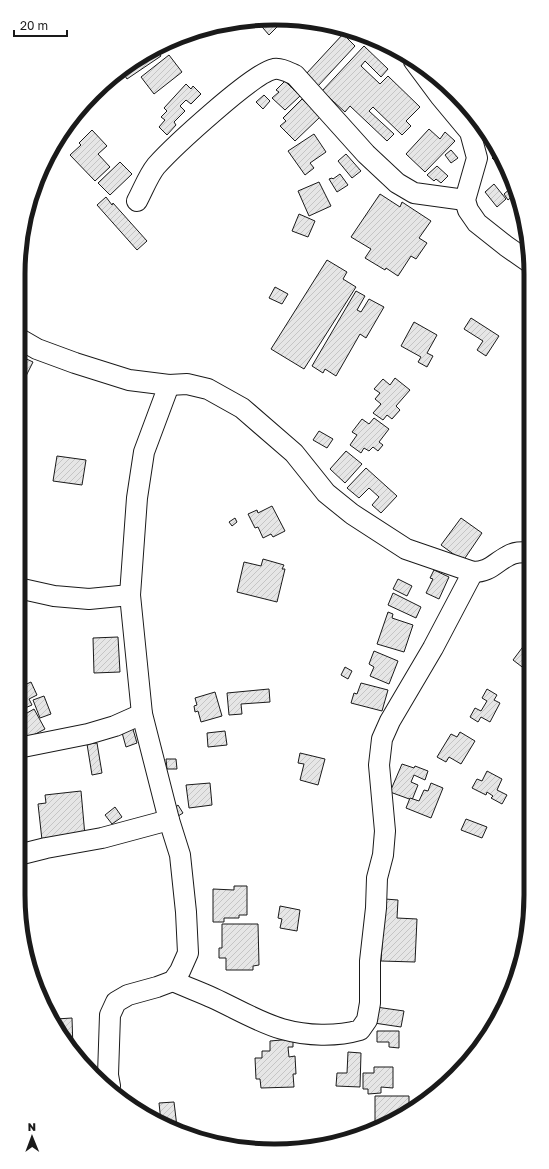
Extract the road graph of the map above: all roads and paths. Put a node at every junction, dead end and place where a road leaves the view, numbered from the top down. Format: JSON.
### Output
{"nodes":[{"id":1,"x":426,"y":77,"type":"edge"},
{"id":2,"x":465,"y":200,"type":"junction"},
{"id":3,"x":137,"y":201,"type":"dead end"},
{"id":4,"x":523,"y":258,"type":"edge"},
{"id":5,"x":25,"y":342,"type":"edge"},
{"id":6,"x":169,"y":385,"type":"junction"},
{"id":7,"x":524,"y":552,"type":"edge"},
{"id":8,"x":473,"y":572,"type":"junction"},
{"id":9,"x":25,"y":590,"type":"edge"},
{"id":10,"x":130,"y":595,"type":"junction"},
{"id":11,"x":142,"y":714,"type":"junction"},
{"id":12,"x":25,"y":747,"type":"edge"},
{"id":13,"x":169,"y":820,"type":"junction"},
{"id":14,"x":25,"y":853,"type":"edge"},
{"id":15,"x":173,"y":981,"type":"junction"},
{"id":16,"x":109,"y":1081,"type":"edge"}],
"edges":[{"from":1,"to":2,"type":"street"},
{"from":2,"to":3,"type":"street"},
{"from":2,"to":4,"type":"street"},
{"from":5,"to":6,"type":"street"},
{"from":6,"to":8,"type":"street"},
{"from":6,"to":10,"type":"street"},
{"from":7,"to":8,"type":"street"},
{"from":8,"to":15,"type":"street"},
{"from":9,"to":10,"type":"street"},
{"from":10,"to":11,"type":"street"},
{"from":11,"to":12,"type":"street"},
{"from":11,"to":13,"type":"street"},
{"from":13,"to":14,"type":"street"},
{"from":13,"to":15,"type":"street"},
{"from":15,"to":16,"type":"street"}]}
